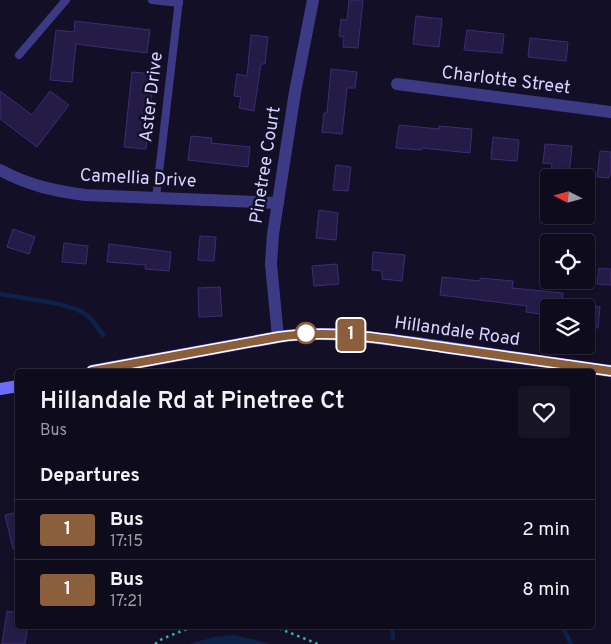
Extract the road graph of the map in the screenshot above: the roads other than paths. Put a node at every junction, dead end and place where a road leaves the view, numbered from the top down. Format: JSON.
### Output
{"nodes":[{"id":1,"x":66,"y":0,"type":"edge"},
{"id":2,"x":152,"y":0,"type":"edge"},
{"id":3,"x":313,"y":0,"type":"edge"},
{"id":4,"x":179,"y":1,"type":"edge"},
{"id":5,"x":19,"y":55,"type":"dead end"},
{"id":6,"x":397,"y":84,"type":"dead end"},
{"id":7,"x":611,"y":112,"type":"edge"},
{"id":8,"x":0,"y":170,"type":"edge"},
{"id":9,"x":156,"y":198,"type":"junction"},
{"id":10,"x":278,"y":203,"type":"junction"},
{"id":11,"x":278,"y":337,"type":"junction"},
{"id":12,"x":103,"y":369,"type":"edge"},
{"id":13,"x":611,"y":371,"type":"edge"},
{"id":14,"x":15,"y":386,"type":"edge"},
{"id":15,"x":0,"y":389,"type":"edge"}],
"edges":[{"from":1,"to":5,"type":"lane"},
{"from":2,"to":4,"type":"lane"},
{"from":3,"to":10,"type":"street","name":"Pinetree Court"},
{"from":4,"to":9,"type":"lane","name":"Aster Drive"},
{"from":6,"to":7,"type":"street","name":"Charlotte Street"},
{"from":8,"to":9,"type":"street","name":"Camellia Drive"},
{"from":9,"to":10,"type":"street","name":"Camellia Drive"},
{"from":10,"to":11,"type":"street","name":"Pinetree Court"},
{"from":11,"to":12,"type":"street","name":"Hillandale Road"},
{"from":11,"to":13,"type":"street","name":"Hillandale Road"},
{"from":14,"to":15,"type":"street"}]}
